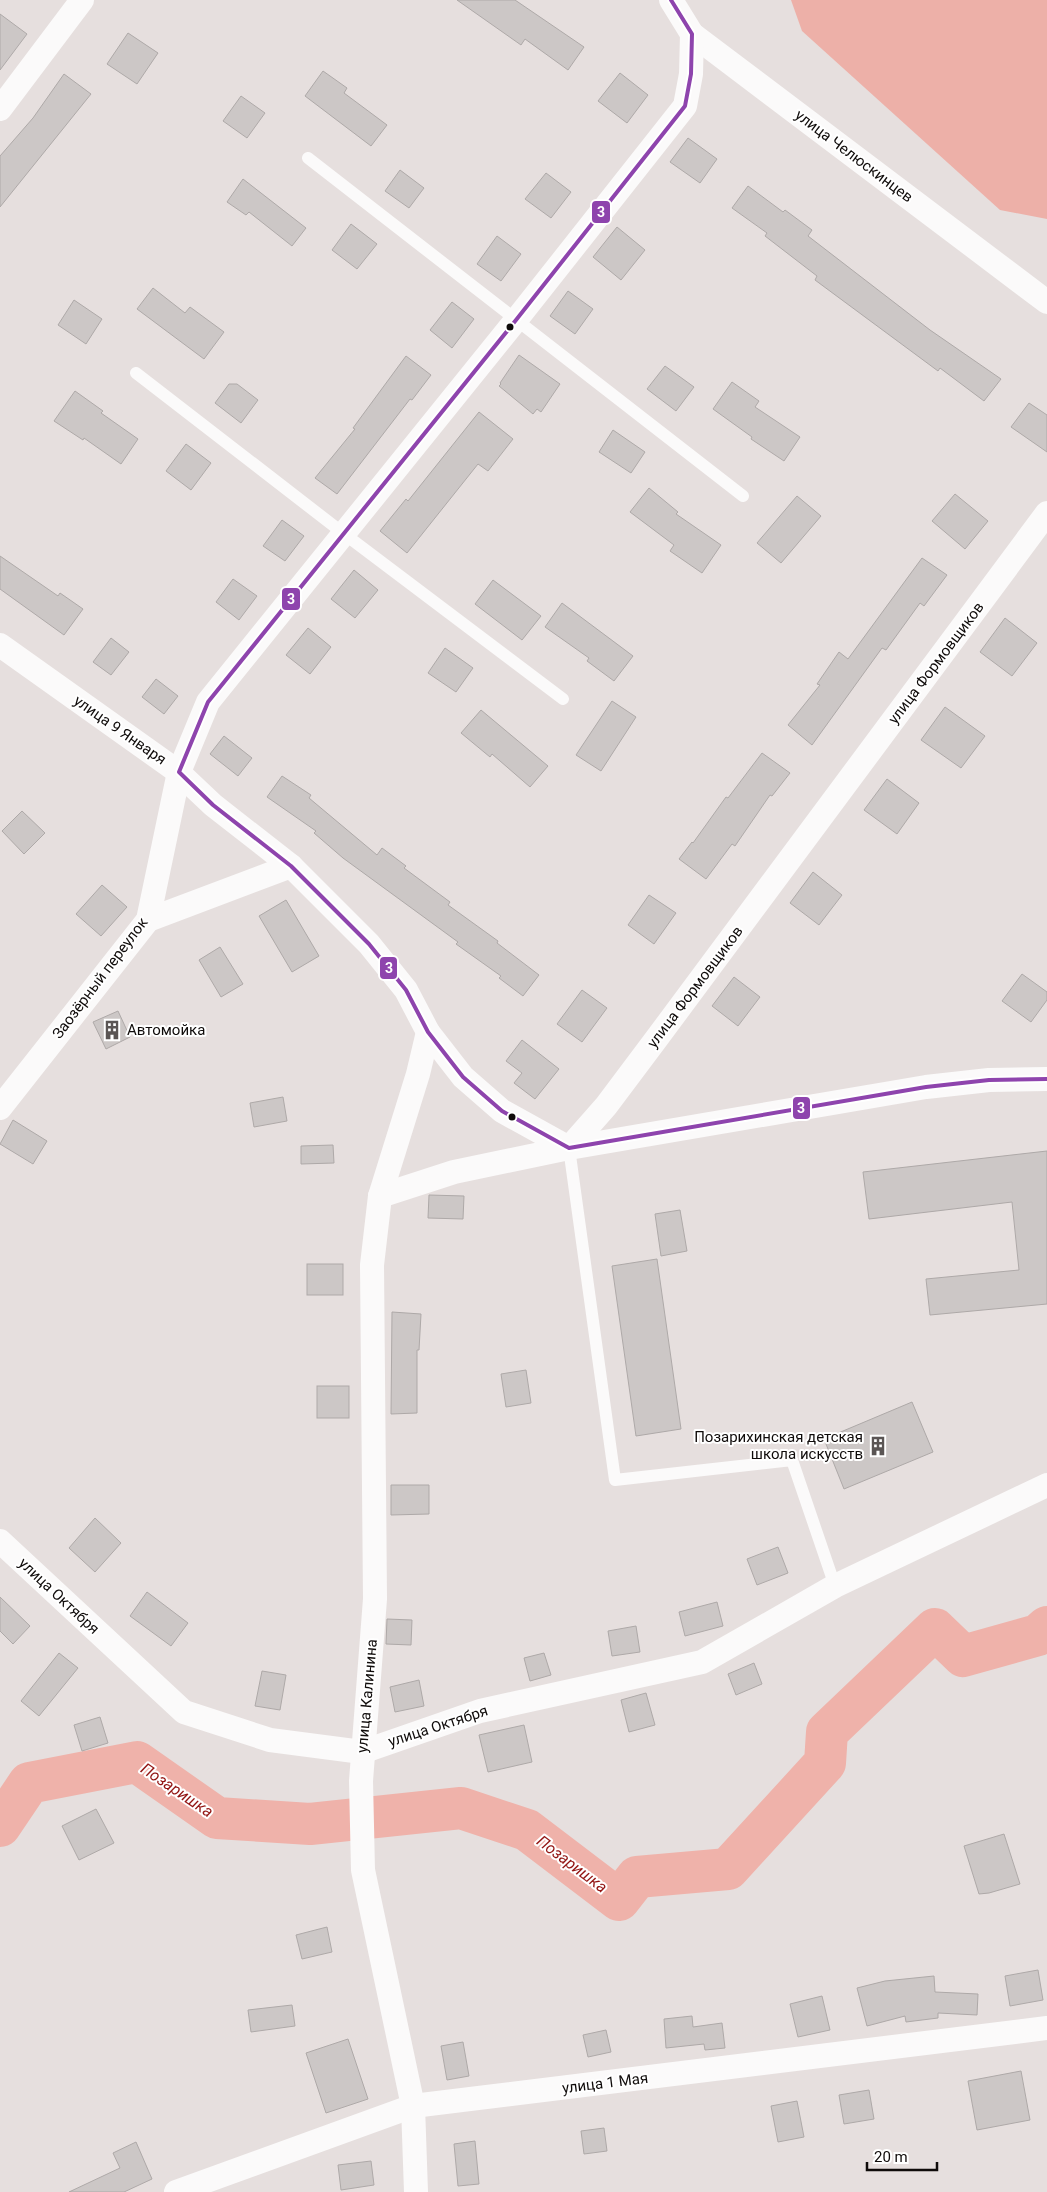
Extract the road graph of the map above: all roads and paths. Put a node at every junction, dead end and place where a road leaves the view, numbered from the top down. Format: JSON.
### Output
{"nodes":[{"id":1,"x":671,"y":0,"type":"edge"},
{"id":2,"x":72,"y":4,"type":"edge"},
{"id":3,"x":692,"y":34,"type":"junction"},
{"id":4,"x":0,"y":109,"type":"edge"},
{"id":5,"x":308,"y":158,"type":"dead end"},
{"id":6,"x":1047,"y":302,"type":"edge"},
{"id":7,"x":516,"y":320,"type":"junction"},
{"id":8,"x":136,"y":373,"type":"dead end"},
{"id":9,"x":743,"y":496,"type":"dead end"},
{"id":10,"x":1047,"y":513,"type":"edge"},
{"id":11,"x":343,"y":533,"type":"junction"},
{"id":12,"x":0,"y":645,"type":"edge"},
{"id":13,"x":563,"y":699,"type":"dead end"},
{"id":14,"x":179,"y":772,"type":"junction"},
{"id":15,"x":291,"y":866,"type":"junction"},
{"id":16,"x":148,"y":920,"type":"junction"},
{"id":17,"x":428,"y":1032,"type":"junction"},
{"id":18,"x":1045,"y":1076,"type":"edge"},
{"id":19,"x":0,"y":1108,"type":"edge"},
{"id":20,"x":569,"y":1148,"type":"junction"},
{"id":21,"x":380,"y":1196,"type":"junction"},
{"id":22,"x":1047,"y":1485,"type":"edge"},
{"id":23,"x":0,"y":1541,"type":"edge"},
{"id":24,"x":835,"y":1586,"type":"junction"},
{"id":25,"x":362,"y":1752,"type":"junction"},
{"id":26,"x":1047,"y":2028,"type":"edge"},
{"id":27,"x":413,"y":2106,"type":"junction"},
{"id":28,"x":176,"y":2192,"type":"edge"},
{"id":29,"x":416,"y":2192,"type":"edge"}],
"edges":[{"from":1,"to":3,"type":"street","name":"улица Челюскинцев"},
{"from":2,"to":4,"type":"street"},
{"from":3,"to":6,"type":"street","name":"улица Челюскинцев"},
{"from":3,"to":7,"type":"street","name":"Заозёрный переулок"},
{"from":5,"to":7,"type":"lane"},
{"from":7,"to":9,"type":"lane"},
{"from":7,"to":11,"type":"street","name":"Заозёрный переулок"},
{"from":8,"to":11,"type":"lane"},
{"from":10,"to":20,"type":"street","name":"улица Формовщиков"},
{"from":11,"to":13,"type":"lane"},
{"from":11,"to":14,"type":"street","name":"Заозёрный переулок"},
{"from":12,"to":14,"type":"street","name":"улица 9 Января"},
{"from":14,"to":15,"type":"street","name":"улица 9 Января"},
{"from":14,"to":16,"type":"street","name":"Заозёрный переулок"},
{"from":15,"to":16,"type":"street"},
{"from":15,"to":17,"type":"street","name":"улица 9 Января"},
{"from":16,"to":19,"type":"street","name":"Заозёрный переулок"},
{"from":17,"to":20,"type":"street","name":"улица 9 Января"},
{"from":17,"to":21,"type":"street","name":"улица Калинина"},
{"from":18,"to":20,"type":"street"},
{"from":20,"to":21,"type":"street"},
{"from":20,"to":24,"type":"lane"},
{"from":21,"to":25,"type":"street","name":"улица Калинина"},
{"from":22,"to":24,"type":"street","name":"улица Октября"},
{"from":23,"to":25,"type":"street","name":"улица Октября"},
{"from":24,"to":25,"type":"street","name":"улица Октября"},
{"from":25,"to":27,"type":"street","name":"улица Калинина"},
{"from":26,"to":27,"type":"street","name":"улица 1 Мая"},
{"from":27,"to":28,"type":"street","name":"улица 1 Мая"},
{"from":27,"to":29,"type":"street","name":"улица Калинина"}]}
